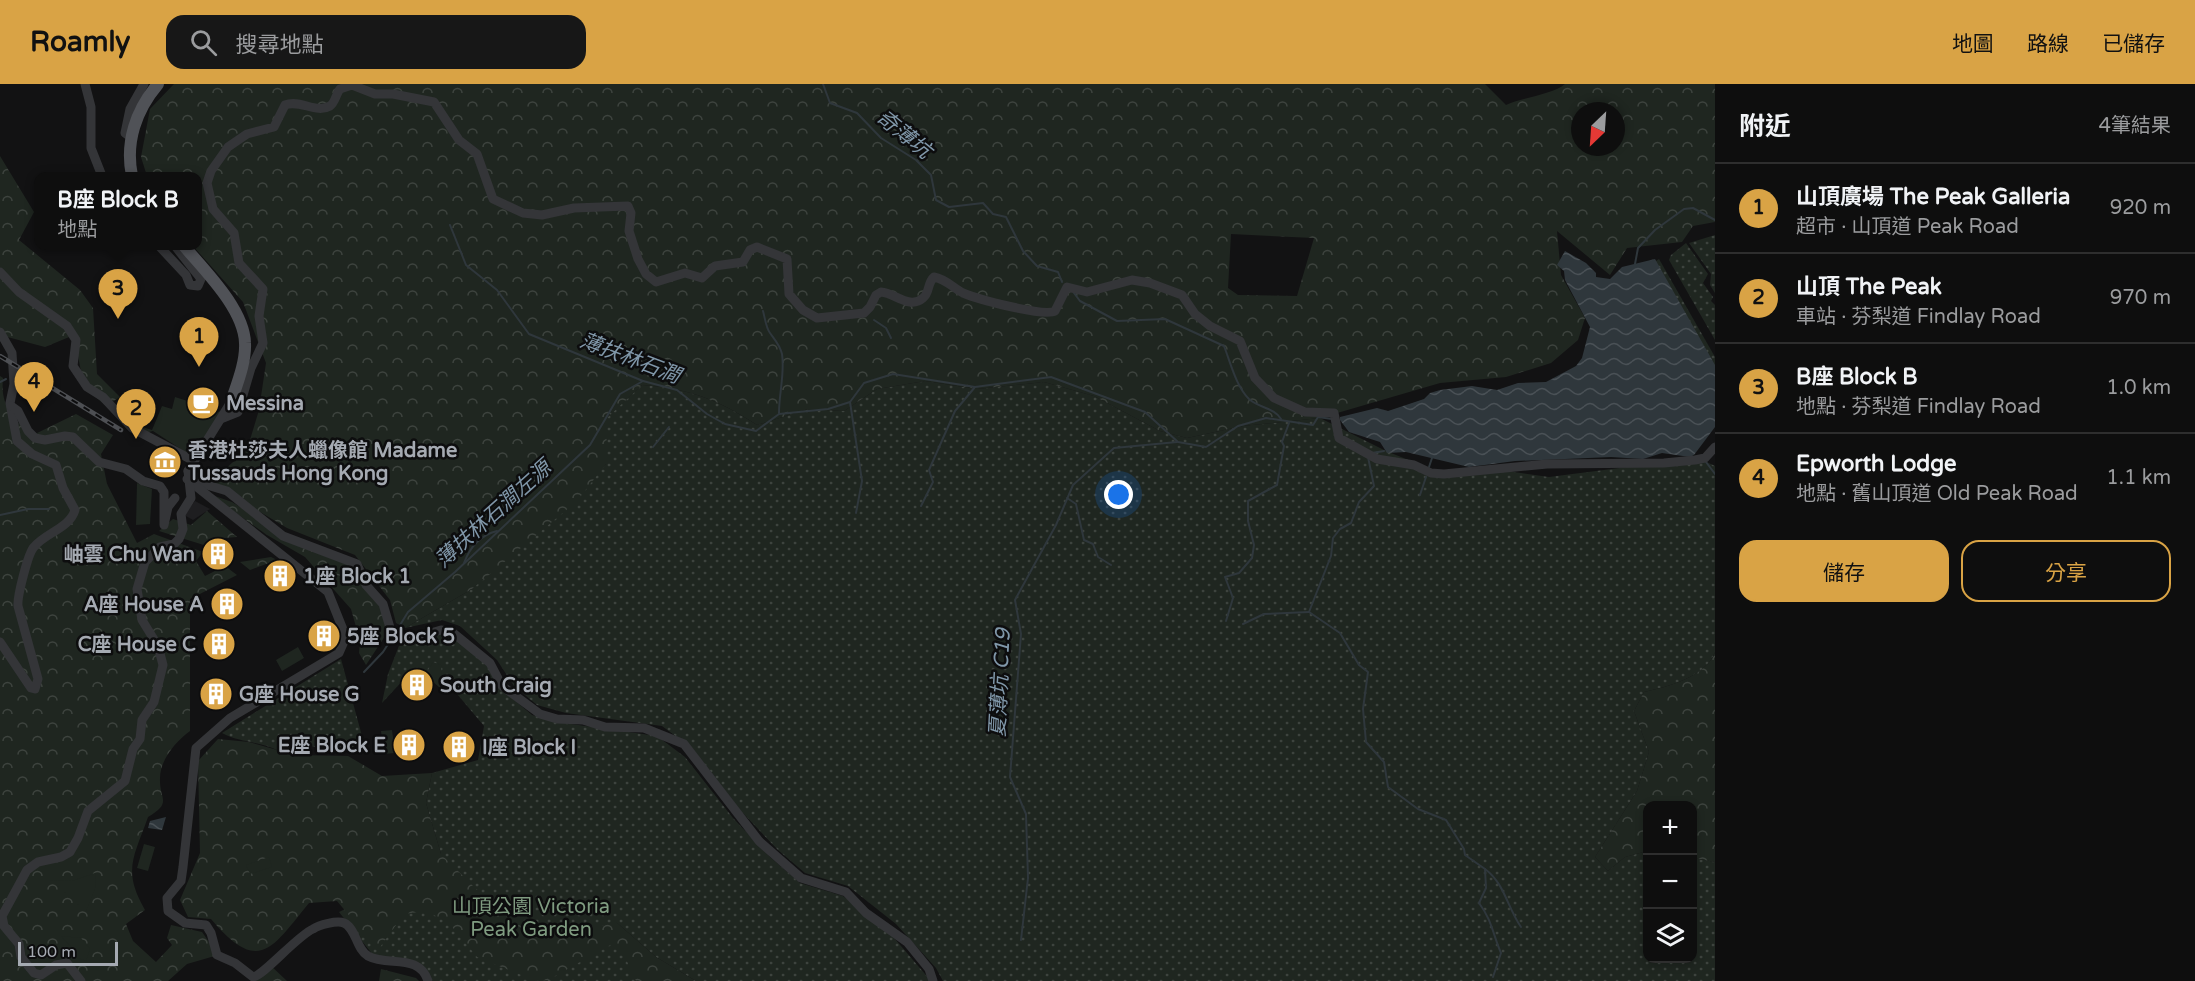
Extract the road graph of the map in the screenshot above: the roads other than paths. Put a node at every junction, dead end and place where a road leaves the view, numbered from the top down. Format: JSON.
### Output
{"nodes":[{"id":1,"x":85,"y":84,"type":"edge"},
{"id":2,"x":144,"y":84,"type":"edge"},
{"id":3,"x":158,"y":84,"type":"edge"},
{"id":4,"x":132,"y":138,"type":"junction"},
{"id":5,"x":100,"y":172,"type":"edge"},
{"id":6,"x":132,"y":172,"type":"edge"},
{"id":7,"x":162,"y":250,"type":"edge"},
{"id":8,"x":178,"y":250,"type":"edge"},
{"id":9,"x":187,"y":250,"type":"edge"},
{"id":10,"x":0,"y":272,"type":"edge"},
{"id":11,"x":0,"y":332,"type":"edge"},
{"id":12,"x":0,"y":344,"type":"edge"},
{"id":13,"x":12,"y":353,"type":"junction"},
{"id":14,"x":231,"y":402,"type":"joint"},
{"id":15,"x":11,"y":406,"type":"junction"},
{"id":16,"x":223,"y":418,"type":"junction"},
{"id":17,"x":1715,"y":447,"type":"edge"},
{"id":18,"x":194,"y":461,"type":"junction"},
{"id":19,"x":188,"y":475,"type":"junction"},
{"id":20,"x":175,"y":498,"type":"dead end"},
{"id":21,"x":0,"y":642,"type":"edge"},
{"id":22,"x":81,"y":981,"type":"edge"},
{"id":23,"x":428,"y":981,"type":"edge"},
{"id":24,"x":933,"y":981,"type":"edge"}],
"edges":[{"from":1,"to":5,"type":"street"},
{"from":2,"to":4,"type":"street"},
{"from":3,"to":4,"type":"main road"},
{"from":4,"to":6,"type":"main road"},
{"from":7,"to":8,"type":"street"},
{"from":9,"to":14,"type":"main road"},
{"from":10,"to":18,"type":"street"},
{"from":11,"to":13,"type":"street"},
{"from":12,"to":13,"type":"street"},
{"from":13,"to":15,"type":"street"},
{"from":14,"to":16,"type":"street"},
{"from":15,"to":20,"type":"street"},
{"from":15,"to":21,"type":"street"},
{"from":16,"to":17,"type":"street"},
{"from":16,"to":18,"type":"street"},
{"from":18,"to":19,"type":"street"},
{"from":19,"to":22,"type":"street"},
{"from":19,"to":23,"type":"street"},
{"from":19,"to":24,"type":"street"}]}
